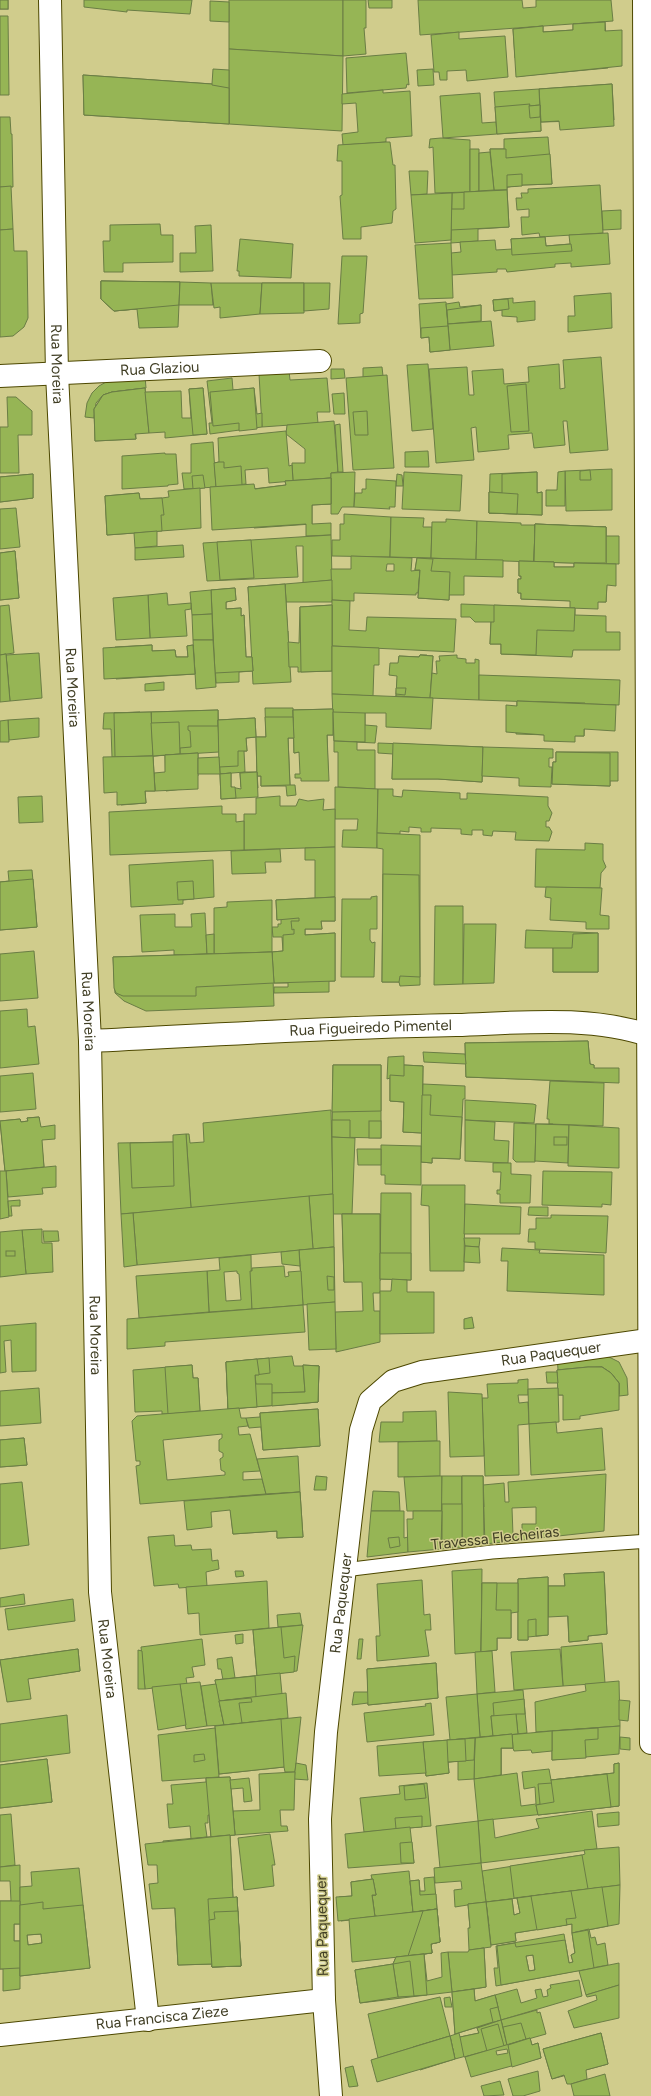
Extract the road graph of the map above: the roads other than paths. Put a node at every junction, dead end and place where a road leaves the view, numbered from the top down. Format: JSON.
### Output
{"nodes":[{"id":1,"x":50,"y":0,"type":"edge"},
{"id":2,"x":644,"y":0,"type":"edge"},
{"id":3,"x":320,"y":361,"type":"dead end"},
{"id":4,"x":57,"y":374,"type":"junction"},
{"id":5,"x":0,"y":376,"type":"edge"},
{"id":6,"x":649,"y":1035,"type":"edge"},
{"id":7,"x":90,"y":1041,"type":"junction"},
{"id":8,"x":648,"y":1340,"type":"junction"},
{"id":9,"x":649,"y":1542,"type":"junction"},
{"id":10,"x":344,"y":1570,"type":"junction"},
{"id":11,"x":651,"y":1743,"type":"edge"},
{"id":12,"x":324,"y":2000,"type":"junction"},
{"id":13,"x":148,"y":2020,"type":"junction"},
{"id":14,"x":0,"y":2035,"type":"edge"},
{"id":15,"x":331,"y":2096,"type":"edge"}],
"edges":[{"from":1,"to":4,"type":"street","name":"Rua Moreira"},
{"from":2,"to":6,"type":"street"},
{"from":3,"to":4,"type":"street","name":"Rua Glaziou"},
{"from":4,"to":5,"type":"street","name":"Rua Glaziou"},
{"from":4,"to":7,"type":"street","name":"Rua Moreira"},
{"from":6,"to":7,"type":"street","name":"Rua Figueiredo Pimentel"},
{"from":6,"to":8,"type":"street"},
{"from":7,"to":13,"type":"street","name":"Rua Moreira"},
{"from":8,"to":9,"type":"street"},
{"from":8,"to":10,"type":"street","name":"Rua Paquequer"},
{"from":9,"to":10,"type":"lane","name":"Travessa Flecheiras"},
{"from":9,"to":11,"type":"street"},
{"from":10,"to":12,"type":"street","name":"Rua Paquequer"},
{"from":12,"to":13,"type":"street","name":"Rua Francisca Zieze"},
{"from":12,"to":15,"type":"street","name":"Rua Paquequer"},
{"from":13,"to":14,"type":"street","name":"Rua Francisca Zieze"}]}
